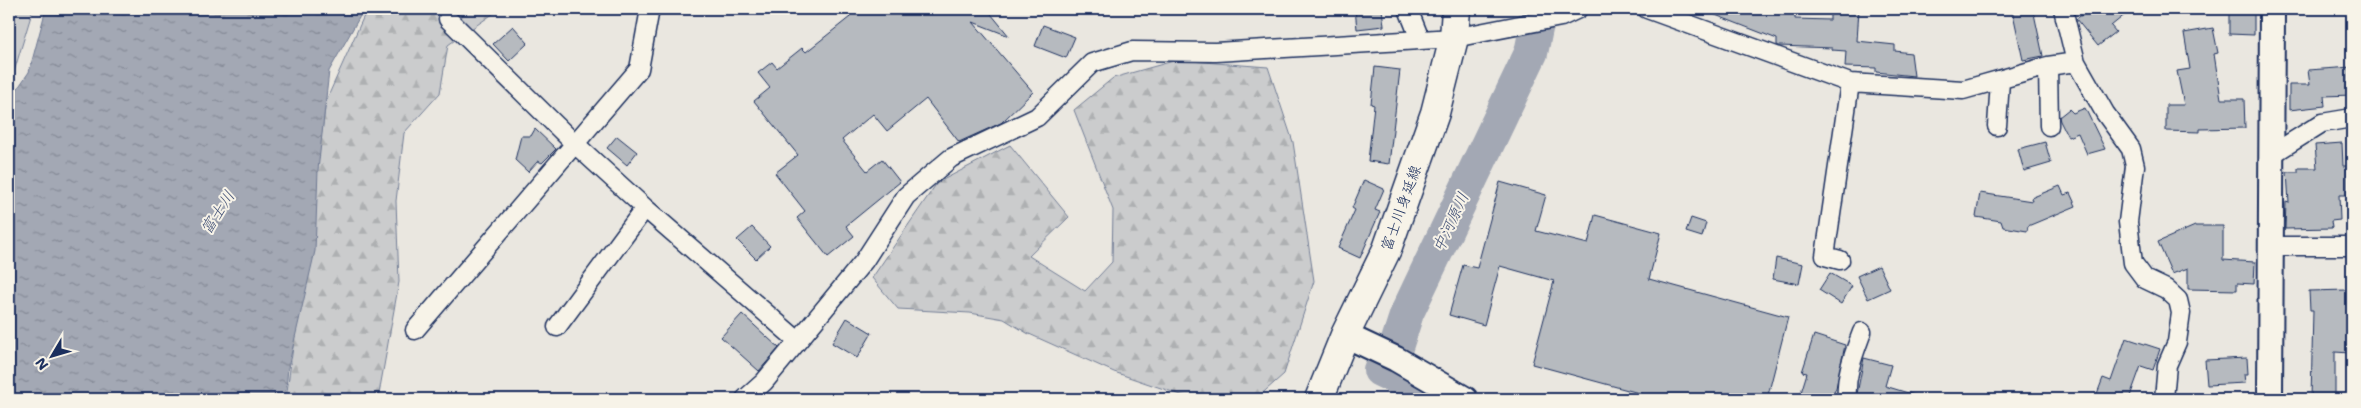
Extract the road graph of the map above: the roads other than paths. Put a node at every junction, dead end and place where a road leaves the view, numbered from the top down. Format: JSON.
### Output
{"nodes":[{"id":1,"x":650,"y":9,"type":"edge"},
{"id":2,"x":1408,"y":9,"type":"edge"},
{"id":3,"x":1456,"y":9,"type":"edge"},
{"id":4,"x":1578,"y":9,"type":"edge"},
{"id":5,"x":1647,"y":9,"type":"edge"},
{"id":6,"x":2063,"y":9,"type":"edge"},
{"id":7,"x":2272,"y":9,"type":"edge"},
{"id":8,"x":448,"y":19,"type":"dead end"},
{"id":9,"x":1454,"y":38,"type":"junction"},
{"id":10,"x":1420,"y":39,"type":"junction"},
{"id":11,"x":2076,"y":62,"type":"junction"},
{"id":12,"x":2048,"y":66,"type":"junction"},
{"id":13,"x":2000,"y":81,"type":"junction"},
{"id":14,"x":1850,"y":83,"type":"junction"},
{"id":15,"x":2352,"y":118,"type":"edge"},
{"id":16,"x":1997,"y":126,"type":"dead end"},
{"id":17,"x":2049,"y":126,"type":"dead end"},
{"id":18,"x":574,"y":143,"type":"junction"},
{"id":19,"x":2271,"y":155,"type":"junction"},
{"id":20,"x":645,"y":208,"type":"junction"},
{"id":21,"x":2271,"y":246,"type":"junction"},
{"id":22,"x":2352,"y":246,"type":"edge"},
{"id":23,"x":1840,"y":260,"type":"dead end"},
{"id":24,"x":556,"y":327,"type":"dead end"},
{"id":25,"x":414,"y":330,"type":"dead end"},
{"id":26,"x":1862,"y":332,"type":"dead end"},
{"id":27,"x":1354,"y":339,"type":"junction"},
{"id":28,"x":797,"y":340,"type":"junction"},
{"id":29,"x":745,"y":399,"type":"edge"},
{"id":30,"x":1319,"y":399,"type":"edge"},
{"id":31,"x":1465,"y":399,"type":"edge"},
{"id":32,"x":1847,"y":399,"type":"edge"},
{"id":33,"x":2164,"y":399,"type":"edge"},
{"id":34,"x":2270,"y":399,"type":"edge"}],
"edges":[{"from":1,"to":18,"type":"street"},
{"from":2,"to":10,"type":"street"},
{"from":3,"to":9,"type":"main road","name":"富士川身延線"},
{"from":4,"to":9,"type":"street"},
{"from":5,"to":14,"type":"street"},
{"from":6,"to":11,"type":"street"},
{"from":7,"to":19,"type":"street"},
{"from":8,"to":18,"type":"street"},
{"from":9,"to":10,"type":"street"},
{"from":9,"to":27,"type":"main road","name":"富士川身延線"},
{"from":10,"to":28,"type":"street"},
{"from":11,"to":12,"type":"street"},
{"from":11,"to":33,"type":"street"},
{"from":12,"to":13,"type":"street"},
{"from":12,"to":17,"type":"street"},
{"from":13,"to":14,"type":"street"},
{"from":13,"to":16,"type":"street"},
{"from":14,"to":23,"type":"street"},
{"from":15,"to":19,"type":"street"},
{"from":18,"to":20,"type":"street"},
{"from":18,"to":25,"type":"street"},
{"from":19,"to":21,"type":"street"},
{"from":20,"to":24,"type":"street"},
{"from":20,"to":28,"type":"street"},
{"from":21,"to":22,"type":"street"},
{"from":21,"to":34,"type":"street"},
{"from":26,"to":32,"type":"street"},
{"from":27,"to":30,"type":"main road","name":"富士川身延線"},
{"from":27,"to":31,"type":"street"},
{"from":28,"to":29,"type":"street"}]}
